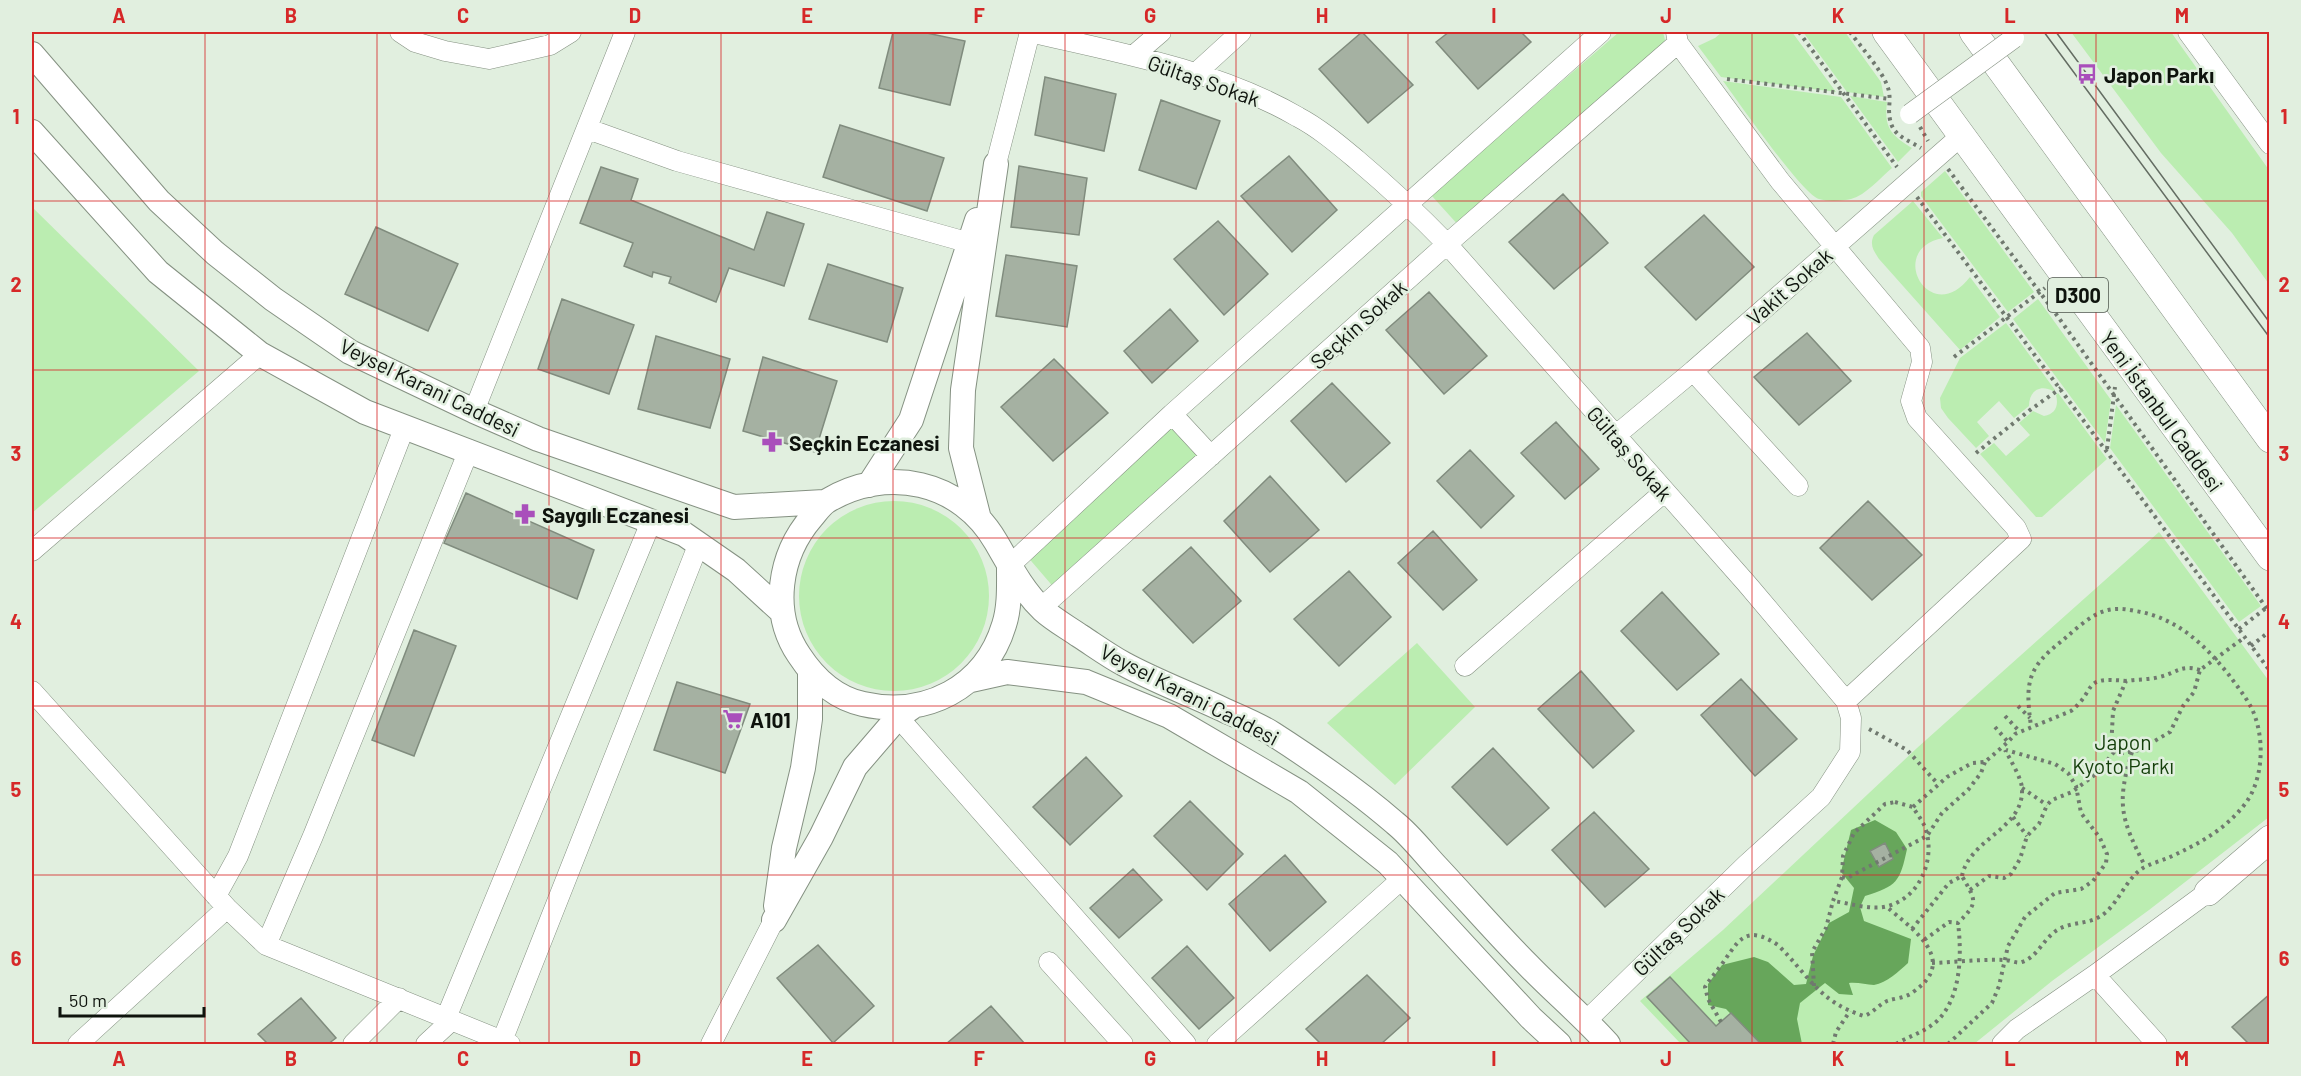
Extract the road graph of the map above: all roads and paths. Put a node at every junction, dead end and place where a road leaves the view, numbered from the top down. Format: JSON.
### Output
{"nodes":[{"id":1,"x":400,"y":32,"type":"edge"},
{"id":2,"x":571,"y":32,"type":"edge"},
{"id":3,"x":626,"y":32,"type":"edge"},
{"id":4,"x":1030,"y":32,"type":"edge"},
{"id":5,"x":1161,"y":32,"type":"edge"},
{"id":6,"x":1241,"y":32,"type":"edge"},
{"id":7,"x":1601,"y":32,"type":"edge"},
{"id":8,"x":1799,"y":32,"type":"edge"},
{"id":9,"x":1850,"y":32,"type":"edge"},
{"id":10,"x":1886,"y":32,"type":"edge"},
{"id":11,"x":1973,"y":32,"type":"edge"},
{"id":12,"x":2188,"y":32,"type":"edge"},
{"id":13,"x":1677,"y":37,"type":"edge"},
{"id":14,"x":2014,"y":38,"type":"dead end"},
{"id":15,"x":32,"y":54,"type":"edge"},
{"id":16,"x":1133,"y":56,"type":"junction"},
{"id":17,"x":1195,"y":74,"type":"junction"},
{"id":18,"x":1705,"y":80,"type":"junction"},
{"id":19,"x":1845,"y":95,"type":"junction"},
{"id":20,"x":1890,"y":99,"type":"junction"},
{"id":21,"x":1910,"y":114,"type":"dead end"},
{"id":22,"x":588,"y":129,"type":"junction"},
{"id":23,"x":32,"y":132,"type":"edge"},
{"id":24,"x":1961,"y":136,"type":"junction"},
{"id":25,"x":2270,"y":144,"type":"edge"},
{"id":26,"x":1937,"y":157,"type":"junction"},
{"id":27,"x":996,"y":164,"type":"junction"},
{"id":28,"x":1899,"y":170,"type":"dead end"},
{"id":29,"x":1913,"y":191,"type":"dead end"},
{"id":30,"x":1407,"y":202,"type":"junction"},
{"id":31,"x":970,"y":243,"type":"junction"},
{"id":32,"x":1447,"y":244,"type":"junction"},
{"id":33,"x":1833,"y":247,"type":"junction"},
{"id":34,"x":2045,"y":288,"type":"dead end"},
{"id":35,"x":2040,"y":292,"type":"junction"},
{"id":36,"x":2007,"y":317,"type":"junction"},
{"id":37,"x":260,"y":354,"type":"junction"},
{"id":38,"x":1954,"y":357,"type":"dead end"},
{"id":39,"x":1693,"y":371,"type":"junction"},
{"id":40,"x":2115,"y":387,"type":"dead end"},
{"id":41,"x":2061,"y":388,"type":"junction"},
{"id":42,"x":2114,"y":396,"type":"junction"},
{"id":43,"x":474,"y":411,"type":"junction"},
{"id":44,"x":1172,"y":414,"type":"junction"},
{"id":45,"x":405,"y":426,"type":"junction"},
{"id":46,"x":1615,"y":436,"type":"junction"},
{"id":47,"x":2270,"y":439,"type":"edge"},
{"id":48,"x":469,"y":450,"type":"junction"},
{"id":49,"x":2107,"y":450,"type":"junction"},
{"id":50,"x":1976,"y":453,"type":"dead end"},
{"id":51,"x":1210,"y":456,"type":"junction"},
{"id":52,"x":869,"y":485,"type":"junction"},
{"id":53,"x":1798,"y":486,"type":"dead end"},
{"id":54,"x":1664,"y":492,"type":"junction"},
{"id":55,"x":824,"y":502,"type":"junction"},
{"id":56,"x":980,"y":519,"type":"junction"},
{"id":57,"x":651,"y":522,"type":"junction"},
{"id":58,"x":699,"y":543,"type":"junction"},
{"id":59,"x":32,"y":551,"type":"edge"},
{"id":60,"x":2270,"y":557,"type":"edge"},
{"id":61,"x":1009,"y":566,"type":"junction"},
{"id":62,"x":1041,"y":608,"type":"junction"},
{"id":63,"x":2266,"y":608,"type":"junction"},
{"id":64,"x":782,"y":612,"type":"junction"},
{"id":65,"x":2270,"y":613,"type":"edge"},
{"id":66,"x":2239,"y":629,"type":"junction"},
{"id":67,"x":2270,"y":631,"type":"edge"},
{"id":68,"x":2245,"y":637,"type":"junction"},
{"id":69,"x":2251,"y":646,"type":"junction"},
{"id":70,"x":2216,"y":659,"type":"junction"},
{"id":71,"x":1465,"y":666,"type":"dead end"},
{"id":72,"x":2200,"y":670,"type":"junction"},
{"id":73,"x":2270,"y":671,"type":"edge"},
{"id":74,"x":810,"y":672,"type":"junction"},
{"id":75,"x":971,"y":680,"type":"junction"},
{"id":76,"x":2126,"y":681,"type":"junction"},
{"id":77,"x":32,"y":691,"type":"edge"},
{"id":78,"x":2018,"y":706,"type":"dead end"},
{"id":79,"x":1849,"y":710,"type":"junction"},
{"id":80,"x":904,"y":713,"type":"junction"},
{"id":81,"x":2005,"y":716,"type":"dead end"},
{"id":82,"x":2030,"y":719,"type":"junction"},
{"id":83,"x":2031,"y":726,"type":"junction"},
{"id":84,"x":1995,"y":727,"type":"dead end"},
{"id":85,"x":2019,"y":731,"type":"junction"},
{"id":86,"x":2008,"y":742,"type":"junction"},
{"id":87,"x":2005,"y":748,"type":"junction"},
{"id":88,"x":2114,"y":752,"type":"junction"},
{"id":89,"x":2132,"y":752,"type":"junction"},
{"id":90,"x":1985,"y":762,"type":"junction"},
{"id":91,"x":1938,"y":784,"type":"junction"},
{"id":92,"x":2076,"y":786,"type":"junction"},
{"id":93,"x":2022,"y":788,"type":"junction"},
{"id":94,"x":2047,"y":805,"type":"junction"},
{"id":95,"x":1913,"y":807,"type":"junction"},
{"id":96,"x":2013,"y":817,"type":"junction"},
{"id":97,"x":1927,"y":836,"type":"junction"},
{"id":98,"x":2027,"y":836,"type":"junction"},
{"id":99,"x":2270,"y":839,"type":"edge"},
{"id":100,"x":2270,"y":858,"type":"edge"},
{"id":101,"x":2145,"y":866,"type":"junction"},
{"id":102,"x":1962,"y":876,"type":"junction"},
{"id":103,"x":1842,"y":877,"type":"junction"},
{"id":104,"x":1403,"y":878,"type":"junction"},
{"id":105,"x":1970,"y":890,"type":"junction"},
{"id":106,"x":2208,"y":892,"type":"junction"},
{"id":107,"x":1833,"y":901,"type":"junction"},
{"id":108,"x":221,"y":902,"type":"junction"},
{"id":109,"x":1887,"y":907,"type":"junction"},
{"id":110,"x":774,"y":920,"type":"junction"},
{"id":111,"x":1958,"y":923,"type":"junction"},
{"id":112,"x":1912,"y":928,"type":"junction"},
{"id":113,"x":1924,"y":940,"type":"junction"},
{"id":114,"x":266,"y":945,"type":"junction"},
{"id":115,"x":2006,"y":960,"type":"junction"},
{"id":116,"x":1049,"y":962,"type":"dead end"},
{"id":117,"x":1959,"y":962,"type":"junction"},
{"id":118,"x":1932,"y":963,"type":"junction"},
{"id":119,"x":2095,"y":975,"type":"junction"},
{"id":120,"x":1814,"y":986,"type":"junction"},
{"id":121,"x":399,"y":998,"type":"junction"},
{"id":122,"x":1850,"y":1011,"type":"junction"},
{"id":123,"x":449,"y":1019,"type":"junction"},
{"id":124,"x":1587,"y":1020,"type":"junction"},
{"id":125,"x":1721,"y":1022,"type":"dead end"},
{"id":126,"x":506,"y":1043,"type":"edge"},
{"id":127,"x":78,"y":1044,"type":"edge"},
{"id":128,"x":352,"y":1044,"type":"edge"},
{"id":129,"x":426,"y":1044,"type":"edge"},
{"id":130,"x":711,"y":1044,"type":"edge"},
{"id":131,"x":1123,"y":1044,"type":"edge"},
{"id":132,"x":1186,"y":1044,"type":"edge"},
{"id":133,"x":1217,"y":1044,"type":"edge"},
{"id":134,"x":1559,"y":1044,"type":"edge"},
{"id":135,"x":1608,"y":1044,"type":"edge"},
{"id":136,"x":1833,"y":1044,"type":"edge"},
{"id":137,"x":1896,"y":1044,"type":"edge"},
{"id":138,"x":1948,"y":1044,"type":"edge"},
{"id":139,"x":2002,"y":1044,"type":"edge"},
{"id":140,"x":2157,"y":1044,"type":"edge"}],
"edges":[{"from":1,"to":2,"type":"street"},
{"from":3,"to":22,"type":"street"},
{"from":4,"to":16,"type":"street","name":"Gültaş Sokak"},
{"from":4,"to":27,"type":"street"},
{"from":5,"to":16,"type":"street"},
{"from":6,"to":17,"type":"street"},
{"from":7,"to":30,"type":"street"},
{"from":8,"to":19,"type":"path"},
{"from":9,"to":20,"type":"path"},
{"from":10,"to":24,"type":"highway","name":"Yeni İstanbul Caddesi","number":"D300"},
{"from":11,"to":47,"type":"highway"},
{"from":12,"to":25,"type":"street"},
{"from":13,"to":18,"type":"street"},
{"from":13,"to":32,"type":"street","name":"Seçkin Sokak"},
{"from":14,"to":21,"type":"street","bridge":true},
{"from":15,"to":43,"type":"main road","name":"Veysel Karani Caddesi"},
{"from":16,"to":17,"type":"street","name":"Gültaş Sokak"},
{"from":17,"to":30,"type":"street","name":"Gültaş Sokak"},
{"from":18,"to":19,"type":"path"},
{"from":18,"to":33,"type":"street"},
{"from":19,"to":20,"type":"path"},
{"from":19,"to":28,"type":"path"},
{"from":20,"to":26,"type":"path"},
{"from":22,"to":31,"type":"street"},
{"from":22,"to":43,"type":"street"},
{"from":23,"to":37,"type":"main road","name":"Veysel Karani Caddesi"},
{"from":24,"to":26,"type":"street","name":"Vakit Sokak"},
{"from":24,"to":60,"type":"highway","name":"Yeni İstanbul Caddesi","number":"D300"},
{"from":26,"to":33,"type":"street","name":"Vakit Sokak"},
{"from":26,"to":35,"type":"path"},
{"from":27,"to":31,"type":"main road"},
{"from":27,"to":56,"type":"main road"},
{"from":29,"to":36,"type":"path"},
{"from":30,"to":32,"type":"street","name":"Gültaş Sokak"},
{"from":30,"to":44,"type":"street"},
{"from":31,"to":52,"type":"main road"},
{"from":32,"to":46,"type":"street","name":"Gültaş Sokak"},
{"from":32,"to":51,"type":"street","name":"Seçkin Sokak"},
{"from":33,"to":39,"type":"street","name":"Vakit Sokak"},
{"from":33,"to":79,"type":"street"},
{"from":34,"to":35,"type":"path"},
{"from":35,"to":36,"type":"path"},
{"from":35,"to":42,"type":"path"},
{"from":36,"to":38,"type":"path"},
{"from":36,"to":41,"type":"path"},
{"from":37,"to":45,"type":"main road","name":"Veysel Karani Caddesi"},
{"from":37,"to":59,"type":"street"},
{"from":39,"to":46,"type":"street","name":"Vakit Sokak"},
{"from":39,"to":53,"type":"street"},
{"from":40,"to":42,"type":"path"},
{"from":41,"to":49,"type":"path"},
{"from":41,"to":50,"type":"path"},
{"from":42,"to":49,"type":"path"},
{"from":42,"to":63,"type":"path"},
{"from":43,"to":55,"type":"main road","name":"Veysel Karani Caddesi"},
{"from":44,"to":51,"type":"street"},
{"from":44,"to":61,"type":"street"},
{"from":45,"to":48,"type":"main road","name":"Veysel Karani Caddesi"},
{"from":45,"to":108,"type":"street"},
{"from":46,"to":54,"type":"street","name":"Gültaş Sokak"},
{"from":48,"to":57,"type":"main road","name":"Veysel Karani Caddesi"},
{"from":48,"to":114,"type":"street"},
{"from":49,"to":66,"type":"path"},
{"from":51,"to":62,"type":"street","name":"Seçkin Sokak"},
{"from":52,"to":55,"type":"main road"},
{"from":52,"to":56,"type":"main road"},
{"from":54,"to":71,"type":"street"},
{"from":54,"to":79,"type":"street","name":"Gültaş Sokak"},
{"from":55,"to":64,"type":"main road"},
{"from":56,"to":61,"type":"main road","name":"Veysel Karani Caddesi"},
{"from":57,"to":58,"type":"main road","name":"Veysel Karani Caddesi"},
{"from":57,"to":123,"type":"street"},
{"from":58,"to":64,"type":"main road","name":"Veysel Karani Caddesi"},
{"from":58,"to":126,"type":"street"},
{"from":61,"to":62,"type":"main road","name":"Veysel Karani Caddesi"},
{"from":61,"to":75,"type":"main road"},
{"from":62,"to":124,"type":"main road","name":"Veysel Karani Caddesi"},
{"from":63,"to":65,"type":"path"},
{"from":63,"to":66,"type":"path"},
{"from":64,"to":74,"type":"main road"},
{"from":66,"to":68,"type":"path"},
{"from":67,"to":69,"type":"path"},
{"from":68,"to":69,"type":"path"},
{"from":68,"to":70,"type":"path"},
{"from":69,"to":73,"type":"path"},
{"from":70,"to":72,"type":"path"},
{"from":70,"to":82,"type":"path"},
{"from":70,"to":101,"type":"path"},
{"from":72,"to":76,"type":"path"},
{"from":72,"to":89,"type":"path"},
{"from":74,"to":80,"type":"main road"},
{"from":74,"to":110,"type":"main road"},
{"from":75,"to":80,"type":"main road"},
{"from":75,"to":104,"type":"main road","name":"Veysel Karani Caddesi"},
{"from":76,"to":83,"type":"path"},
{"from":76,"to":88,"type":"path"},
{"from":77,"to":108,"type":"street"},
{"from":78,"to":82,"type":"path"},
{"from":79,"to":91,"type":"path"},
{"from":79,"to":124,"type":"street","name":"Gültaş Sokak"},
{"from":80,"to":110,"type":"main road"},
{"from":80,"to":132,"type":"street"},
{"from":81,"to":85,"type":"path"},
{"from":82,"to":83,"type":"path"},
{"from":83,"to":85,"type":"path"},
{"from":84,"to":86,"type":"path"},
{"from":85,"to":86,"type":"path"},
{"from":86,"to":87,"type":"path"},
{"from":87,"to":90,"type":"path"},
{"from":87,"to":92,"type":"path"},
{"from":87,"to":93,"type":"path"},
{"from":88,"to":89,"type":"path"},
{"from":88,"to":92,"type":"path"},
{"from":89,"to":101,"type":"path"},
{"from":90,"to":91,"type":"path"},
{"from":90,"to":97,"type":"path"},
{"from":91,"to":95,"type":"path"},
{"from":92,"to":94,"type":"path"},
{"from":92,"to":115,"type":"path"},
{"from":93,"to":94,"type":"path"},
{"from":93,"to":96,"type":"path"},
{"from":94,"to":98,"type":"path"},
{"from":95,"to":97,"type":"path"},
{"from":95,"to":103,"type":"path"},
{"from":96,"to":98,"type":"path"},
{"from":96,"to":102,"type":"path"},
{"from":97,"to":103,"type":"path"},
{"from":97,"to":109,"type":"path"},
{"from":98,"to":105,"type":"path"},
{"from":99,"to":106,"type":"highway"},
{"from":100,"to":106,"type":"highway"},
{"from":101,"to":115,"type":"path"},
{"from":102,"to":105,"type":"path"},
{"from":102,"to":112,"type":"path"},
{"from":103,"to":107,"type":"path"},
{"from":104,"to":133,"type":"street"},
{"from":104,"to":134,"type":"main road","name":"Veysel Karani Caddesi"},
{"from":105,"to":111,"type":"path"},
{"from":106,"to":119,"type":"street"},
{"from":107,"to":109,"type":"path"},
{"from":107,"to":120,"type":"path"},
{"from":108,"to":114,"type":"street"},
{"from":108,"to":127,"type":"street"},
{"from":109,"to":112,"type":"path"},
{"from":110,"to":130,"type":"street"},
{"from":111,"to":113,"type":"path"},
{"from":111,"to":117,"type":"path"},
{"from":112,"to":113,"type":"path"},
{"from":113,"to":118,"type":"path"},
{"from":114,"to":121,"type":"street"},
{"from":115,"to":117,"type":"path"},
{"from":115,"to":138,"type":"path"},
{"from":116,"to":131,"type":"street"},
{"from":117,"to":118,"type":"path"},
{"from":117,"to":137,"type":"path"},
{"from":118,"to":122,"type":"path"},
{"from":119,"to":139,"type":"street"},
{"from":119,"to":140,"type":"street"},
{"from":120,"to":122,"type":"path"},
{"from":120,"to":125,"type":"path"},
{"from":121,"to":123,"type":"street"},
{"from":121,"to":128,"type":"street"},
{"from":122,"to":136,"type":"path"},
{"from":123,"to":126,"type":"street"},
{"from":123,"to":129,"type":"street"},
{"from":124,"to":135,"type":"main road","name":"Veysel Karani Caddesi"}]}
